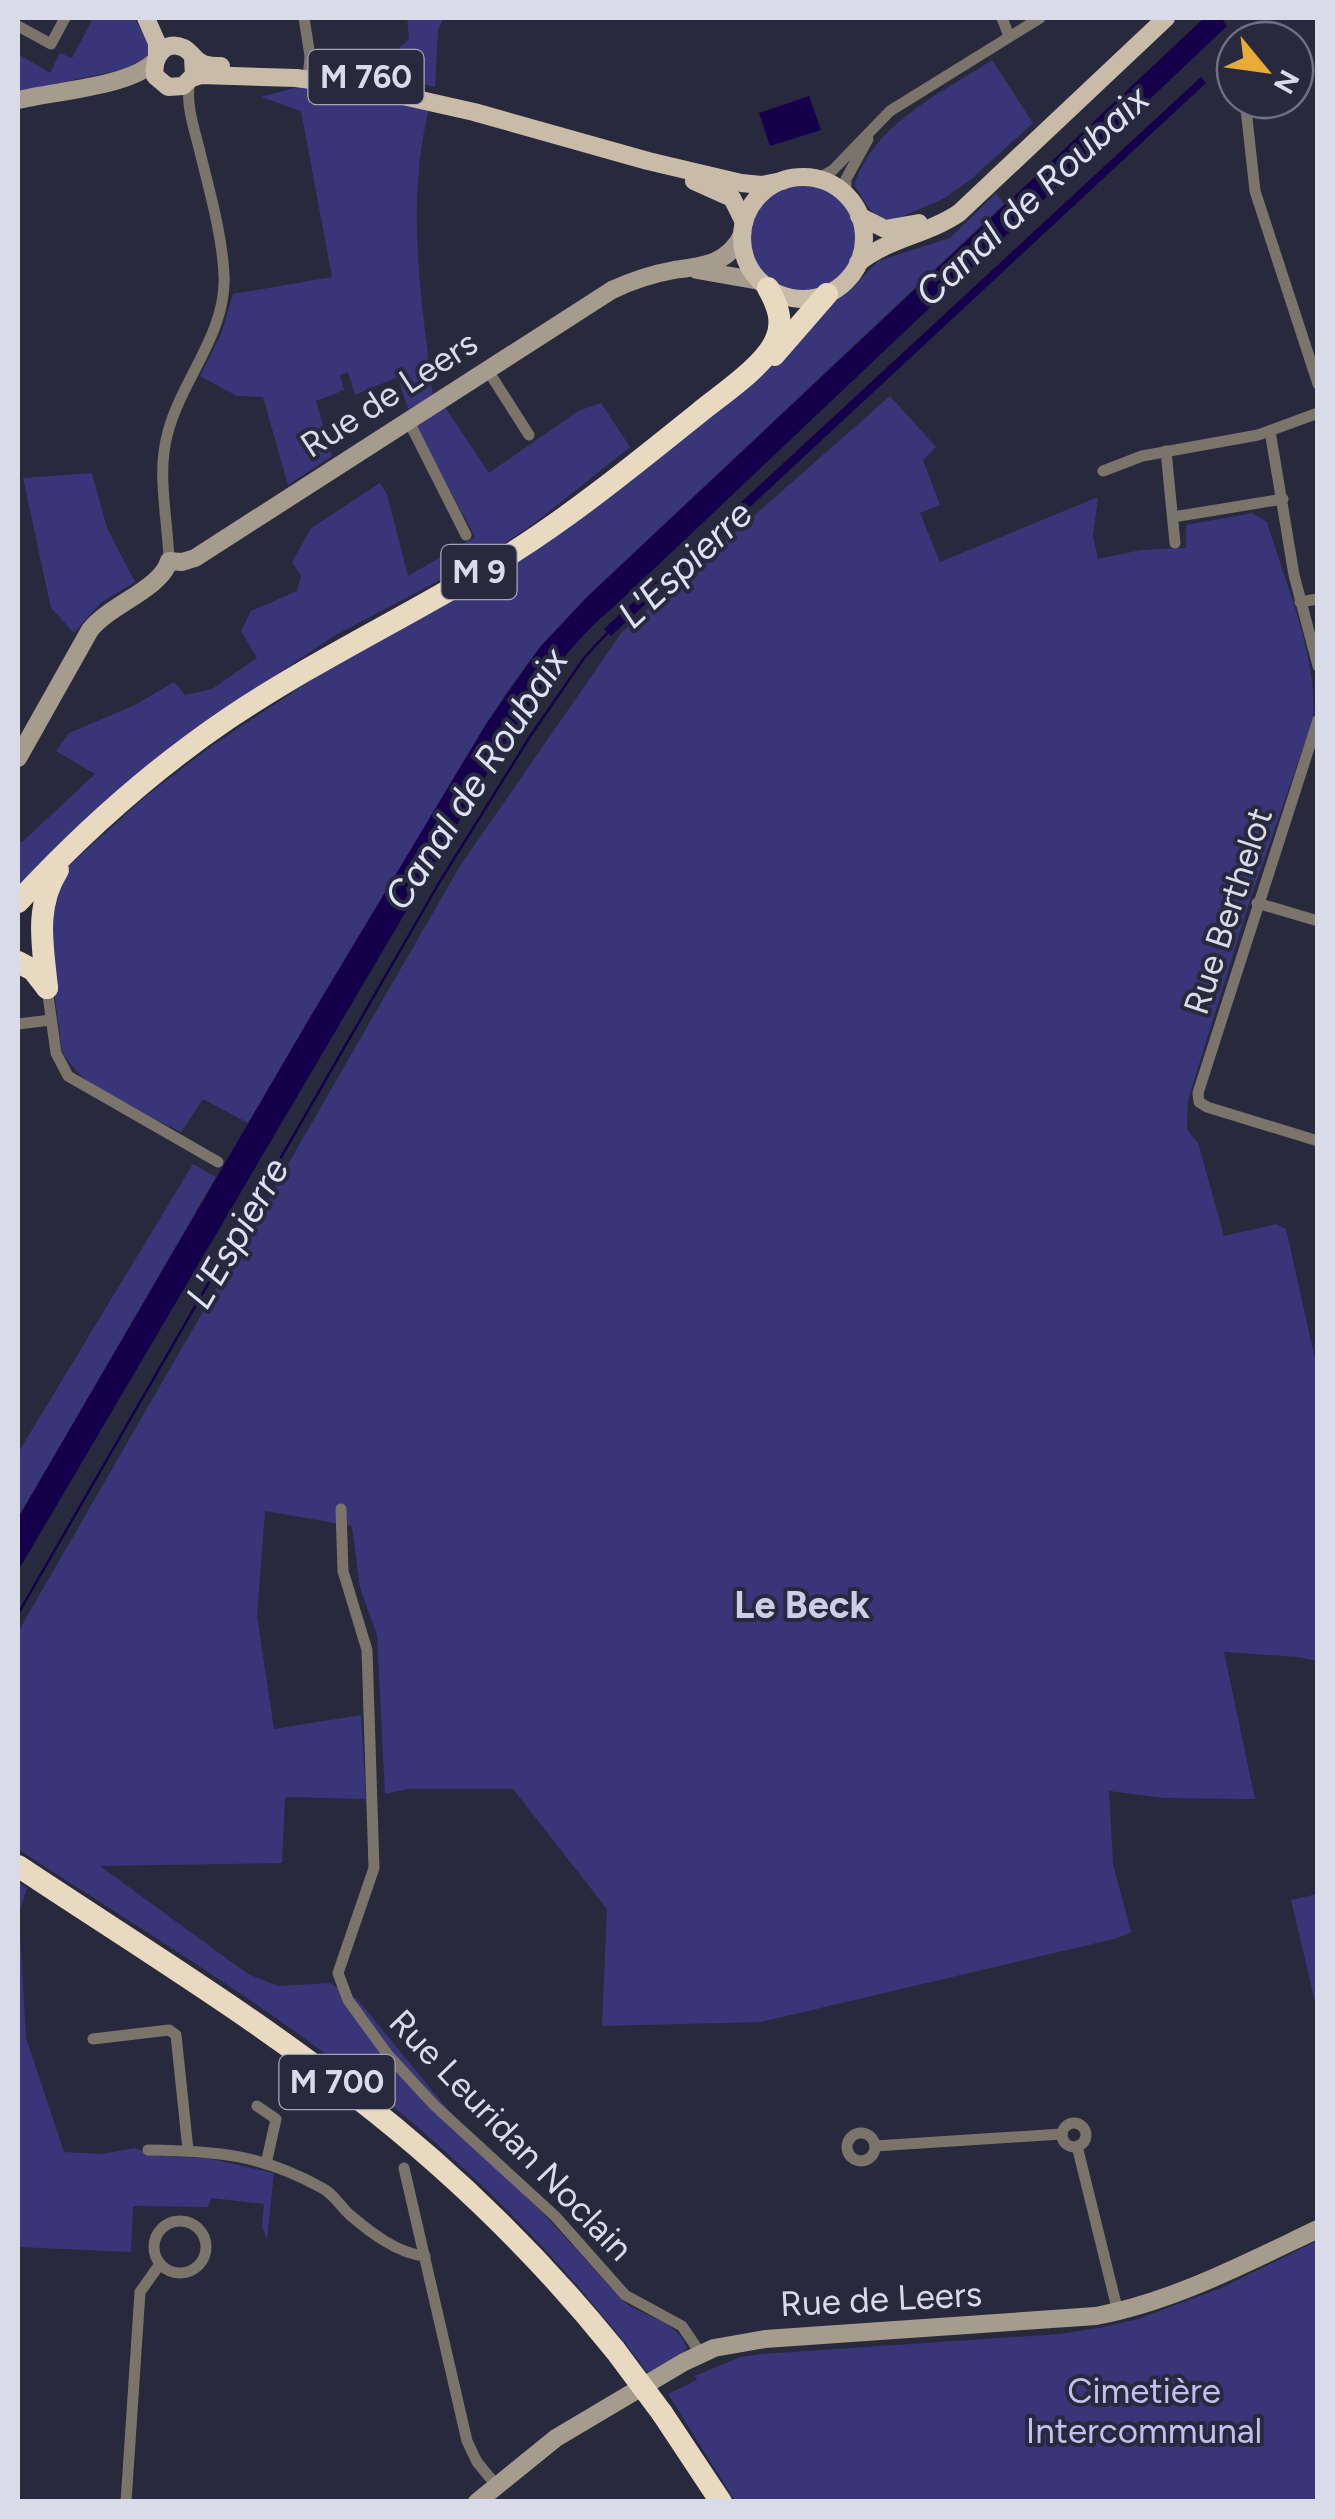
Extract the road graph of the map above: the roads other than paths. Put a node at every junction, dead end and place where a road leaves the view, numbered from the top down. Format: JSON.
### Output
{"nodes":[{"id":1,"x":65,"y":18,"type":"edge"},
{"id":2,"x":146,"y":18,"type":"edge"},
{"id":3,"x":158,"y":18,"type":"edge"},
{"id":4,"x":304,"y":18,"type":"edge"},
{"id":5,"x":1002,"y":18,"type":"edge"},
{"id":6,"x":1040,"y":18,"type":"edge"},
{"id":7,"x":1166,"y":18,"type":"edge"},
{"id":8,"x":18,"y":26,"type":"edge"},
{"id":9,"x":1009,"y":36,"type":"junction"},
{"id":10,"x":187,"y":52,"type":"junction"},
{"id":11,"x":155,"y":59,"type":"junction"},
{"id":12,"x":308,"y":74,"type":"junction"},
{"id":13,"x":191,"y":79,"type":"junction"},
{"id":14,"x":106,"y":82,"type":"junction"},
{"id":15,"x":166,"y":86,"type":"junction"},
{"id":16,"x":18,"y":100,"type":"edge"},
{"id":17,"x":1246,"y":120,"type":"edge"},
{"id":18,"x":878,"y":122,"type":"junction"},
{"id":19,"x":194,"y":126,"type":"junction"},
{"id":20,"x":648,"y":161,"type":"junction"},
{"id":21,"x":996,"y":177,"type":"junction"},
{"id":22,"x":816,"y":179,"type":"junction"},
{"id":23,"x":782,"y":181,"type":"junction"},
{"id":24,"x":846,"y":194,"type":"junction"},
{"id":25,"x":859,"y":216,"type":"junction"},
{"id":26,"x":743,"y":229,"type":"junction"},
{"id":27,"x":858,"y":263,"type":"junction"},
{"id":28,"x":686,"y":269,"type":"junction"},
{"id":29,"x":764,"y":284,"type":"junction"},
{"id":30,"x":826,"y":294,"type":"junction"},
{"id":31,"x":488,"y":369,"type":"junction"},
{"id":32,"x":738,"y":380,"type":"junction"},
{"id":33,"x":1318,"y":384,"type":"edge"},
{"id":34,"x":1318,"y":413,"type":"edge"},
{"id":35,"x":408,"y":420,"type":"junction"},
{"id":36,"x":1270,"y":432,"type":"junction"},
{"id":37,"x":529,"y":435,"type":"dead end"},
{"id":38,"x":1166,"y":451,"type":"junction"},
{"id":39,"x":1103,"y":471,"type":"dead end"},
{"id":40,"x":1283,"y":499,"type":"junction"},
{"id":41,"x":1173,"y":517,"type":"junction"},
{"id":42,"x":466,"y":535,"type":"dead end"},
{"id":43,"x":1175,"y":543,"type":"dead end"},
{"id":44,"x":169,"y":561,"type":"junction"},
{"id":45,"x":1318,"y":599,"type":"edge"},
{"id":46,"x":1300,"y":602,"type":"junction"},
{"id":47,"x":1318,"y":666,"type":"edge"},
{"id":48,"x":1318,"y":720,"type":"edge"},
{"id":49,"x":18,"y":758,"type":"edge"},
{"id":50,"x":1312,"y":759,"type":"edge"},
{"id":51,"x":82,"y":837,"type":"junction"},
{"id":52,"x":18,"y":902,"type":"edge"},
{"id":53,"x":1258,"y":904,"type":"junction"},
{"id":54,"x":1318,"y":920,"type":"edge"},
{"id":55,"x":18,"y":962,"type":"edge"},
{"id":56,"x":47,"y":988,"type":"junction"},
{"id":57,"x":50,"y":1020,"type":"junction"},
{"id":58,"x":18,"y":1024,"type":"edge"},
{"id":59,"x":1318,"y":1141,"type":"edge"},
{"id":60,"x":218,"y":1162,"type":"dead end"},
{"id":61,"x":341,"y":1508,"type":"dead end"},
{"id":62,"x":18,"y":1866,"type":"edge"},
{"id":63,"x":93,"y":2038,"type":"dead end"},
{"id":64,"x":257,"y":2106,"type":"dead end"},
{"id":65,"x":1062,"y":2134,"type":"junction"},
{"id":66,"x":875,"y":2146,"type":"dead end"},
{"id":67,"x":1077,"y":2146,"type":"junction"},
{"id":68,"x":148,"y":2150,"type":"dead end"},
{"id":69,"x":188,"y":2150,"type":"junction"},
{"id":70,"x":266,"y":2164,"type":"junction"},
{"id":71,"x":404,"y":2168,"type":"dead end"},
{"id":72,"x":1318,"y":2229,"type":"edge"},
{"id":73,"x":424,"y":2256,"type":"junction"},
{"id":74,"x":160,"y":2264,"type":"junction"},
{"id":75,"x":1118,"y":2312,"type":"junction"},
{"id":76,"x":701,"y":2354,"type":"junction"},
{"id":77,"x":496,"y":2485,"type":"junction"},
{"id":78,"x":126,"y":2502,"type":"edge"},
{"id":79,"x":478,"y":2502,"type":"edge"},
{"id":80,"x":722,"y":2502,"type":"edge"}],
"edges":[{"from":1,"to":8,"type":"street"},
{"from":2,"to":11,"type":"main road"},
{"from":3,"to":10,"type":"main road"},
{"from":4,"to":12,"type":"street"},
{"from":5,"to":9,"type":"street"},
{"from":6,"to":9,"type":"street"},
{"from":7,"to":21,"type":"main road"},
{"from":9,"to":18,"type":"street"},
{"from":10,"to":11,"type":"main road"},
{"from":10,"to":12,"type":"main road","number":"M 760"},
{"from":10,"to":13,"type":"main road"},
{"from":11,"to":14,"type":"street"},
{"from":11,"to":15,"type":"main road"},
{"from":12,"to":13,"type":"main road","number":"M 760"},
{"from":12,"to":20,"type":"main road","number":"M 760"},
{"from":13,"to":15,"type":"main road"},
{"from":13,"to":19,"type":"street"},
{"from":14,"to":15,"type":"street"},
{"from":14,"to":16,"type":"street"},
{"from":15,"to":19,"type":"street"},
{"from":17,"to":33,"type":"street"},
{"from":18,"to":22,"type":"street"},
{"from":18,"to":24,"type":"street"},
{"from":19,"to":44,"type":"street"},
{"from":20,"to":23,"type":"main road","number":"M 760"},
{"from":20,"to":26,"type":"main road","number":"M 760"},
{"from":21,"to":25,"type":"main road"},
{"from":21,"to":27,"type":"main road"},
{"from":22,"to":23,"type":"main road"},
{"from":22,"to":24,"type":"main road"},
{"from":23,"to":26,"type":"main road"},
{"from":24,"to":25,"type":"main road"},
{"from":25,"to":27,"type":"main road"},
{"from":26,"to":28,"type":"street","name":"Rue de Leers"},
{"from":26,"to":29,"type":"main road"},
{"from":27,"to":30,"type":"main road"},
{"from":28,"to":29,"type":"street","name":"Rue de Leers"},
{"from":28,"to":31,"type":"street","name":"Rue de Leers"},
{"from":29,"to":30,"type":"main road"},
{"from":29,"to":32,"type":"highway","number":"M 9"},
{"from":30,"to":32,"type":"highway","number":"M 9"},
{"from":31,"to":35,"type":"street","name":"Rue de Leers"},
{"from":31,"to":37,"type":"street"},
{"from":32,"to":51,"type":"highway","number":"M 9"},
{"from":34,"to":36,"type":"street"},
{"from":35,"to":42,"type":"street"},
{"from":35,"to":44,"type":"street","name":"Rue de Leers"},
{"from":36,"to":38,"type":"street"},
{"from":36,"to":40,"type":"street"},
{"from":38,"to":39,"type":"street"},
{"from":38,"to":41,"type":"street"},
{"from":40,"to":41,"type":"street"},
{"from":40,"to":46,"type":"street"},
{"from":41,"to":43,"type":"street"},
{"from":44,"to":49,"type":"street","name":"Rue de Leers"},
{"from":45,"to":46,"type":"street"},
{"from":46,"to":47,"type":"street"},
{"from":48,"to":50,"type":"street","name":"Rue Berthelot"},
{"from":50,"to":53,"type":"street","name":"Rue Berthelot"},
{"from":51,"to":52,"type":"highway","number":"M 9"},
{"from":51,"to":56,"type":"highway"},
{"from":53,"to":54,"type":"street"},
{"from":53,"to":59,"type":"street","name":"Rue Berthelot"},
{"from":55,"to":56,"type":"highway"},
{"from":56,"to":57,"type":"street"},
{"from":57,"to":58,"type":"street"},
{"from":57,"to":60,"type":"street"},
{"from":61,"to":76,"type":"street","name":"Rue Leuridan Noclain"},
{"from":62,"to":80,"type":"highway","number":"M 700","bridge":true},
{"from":63,"to":69,"type":"street"},
{"from":64,"to":70,"type":"street"},
{"from":65,"to":66,"type":"street"},
{"from":65,"to":67,"type":"street"},
{"from":65,"to":67,"type":"street"},
{"from":67,"to":75,"type":"street"},
{"from":68,"to":69,"type":"street"},
{"from":69,"to":70,"type":"street"},
{"from":70,"to":73,"type":"street"},
{"from":71,"to":73,"type":"street"},
{"from":72,"to":75,"type":"street","name":"Rue de Leers"},
{"from":73,"to":77,"type":"street"},
{"from":74,"to":74,"type":"street"},
{"from":74,"to":78,"type":"street"},
{"from":75,"to":76,"type":"street","name":"Rue de Leers"},
{"from":76,"to":77,"type":"street","name":"Rue de Leers"},
{"from":77,"to":79,"type":"street","name":"Rue de Leers"}]}
